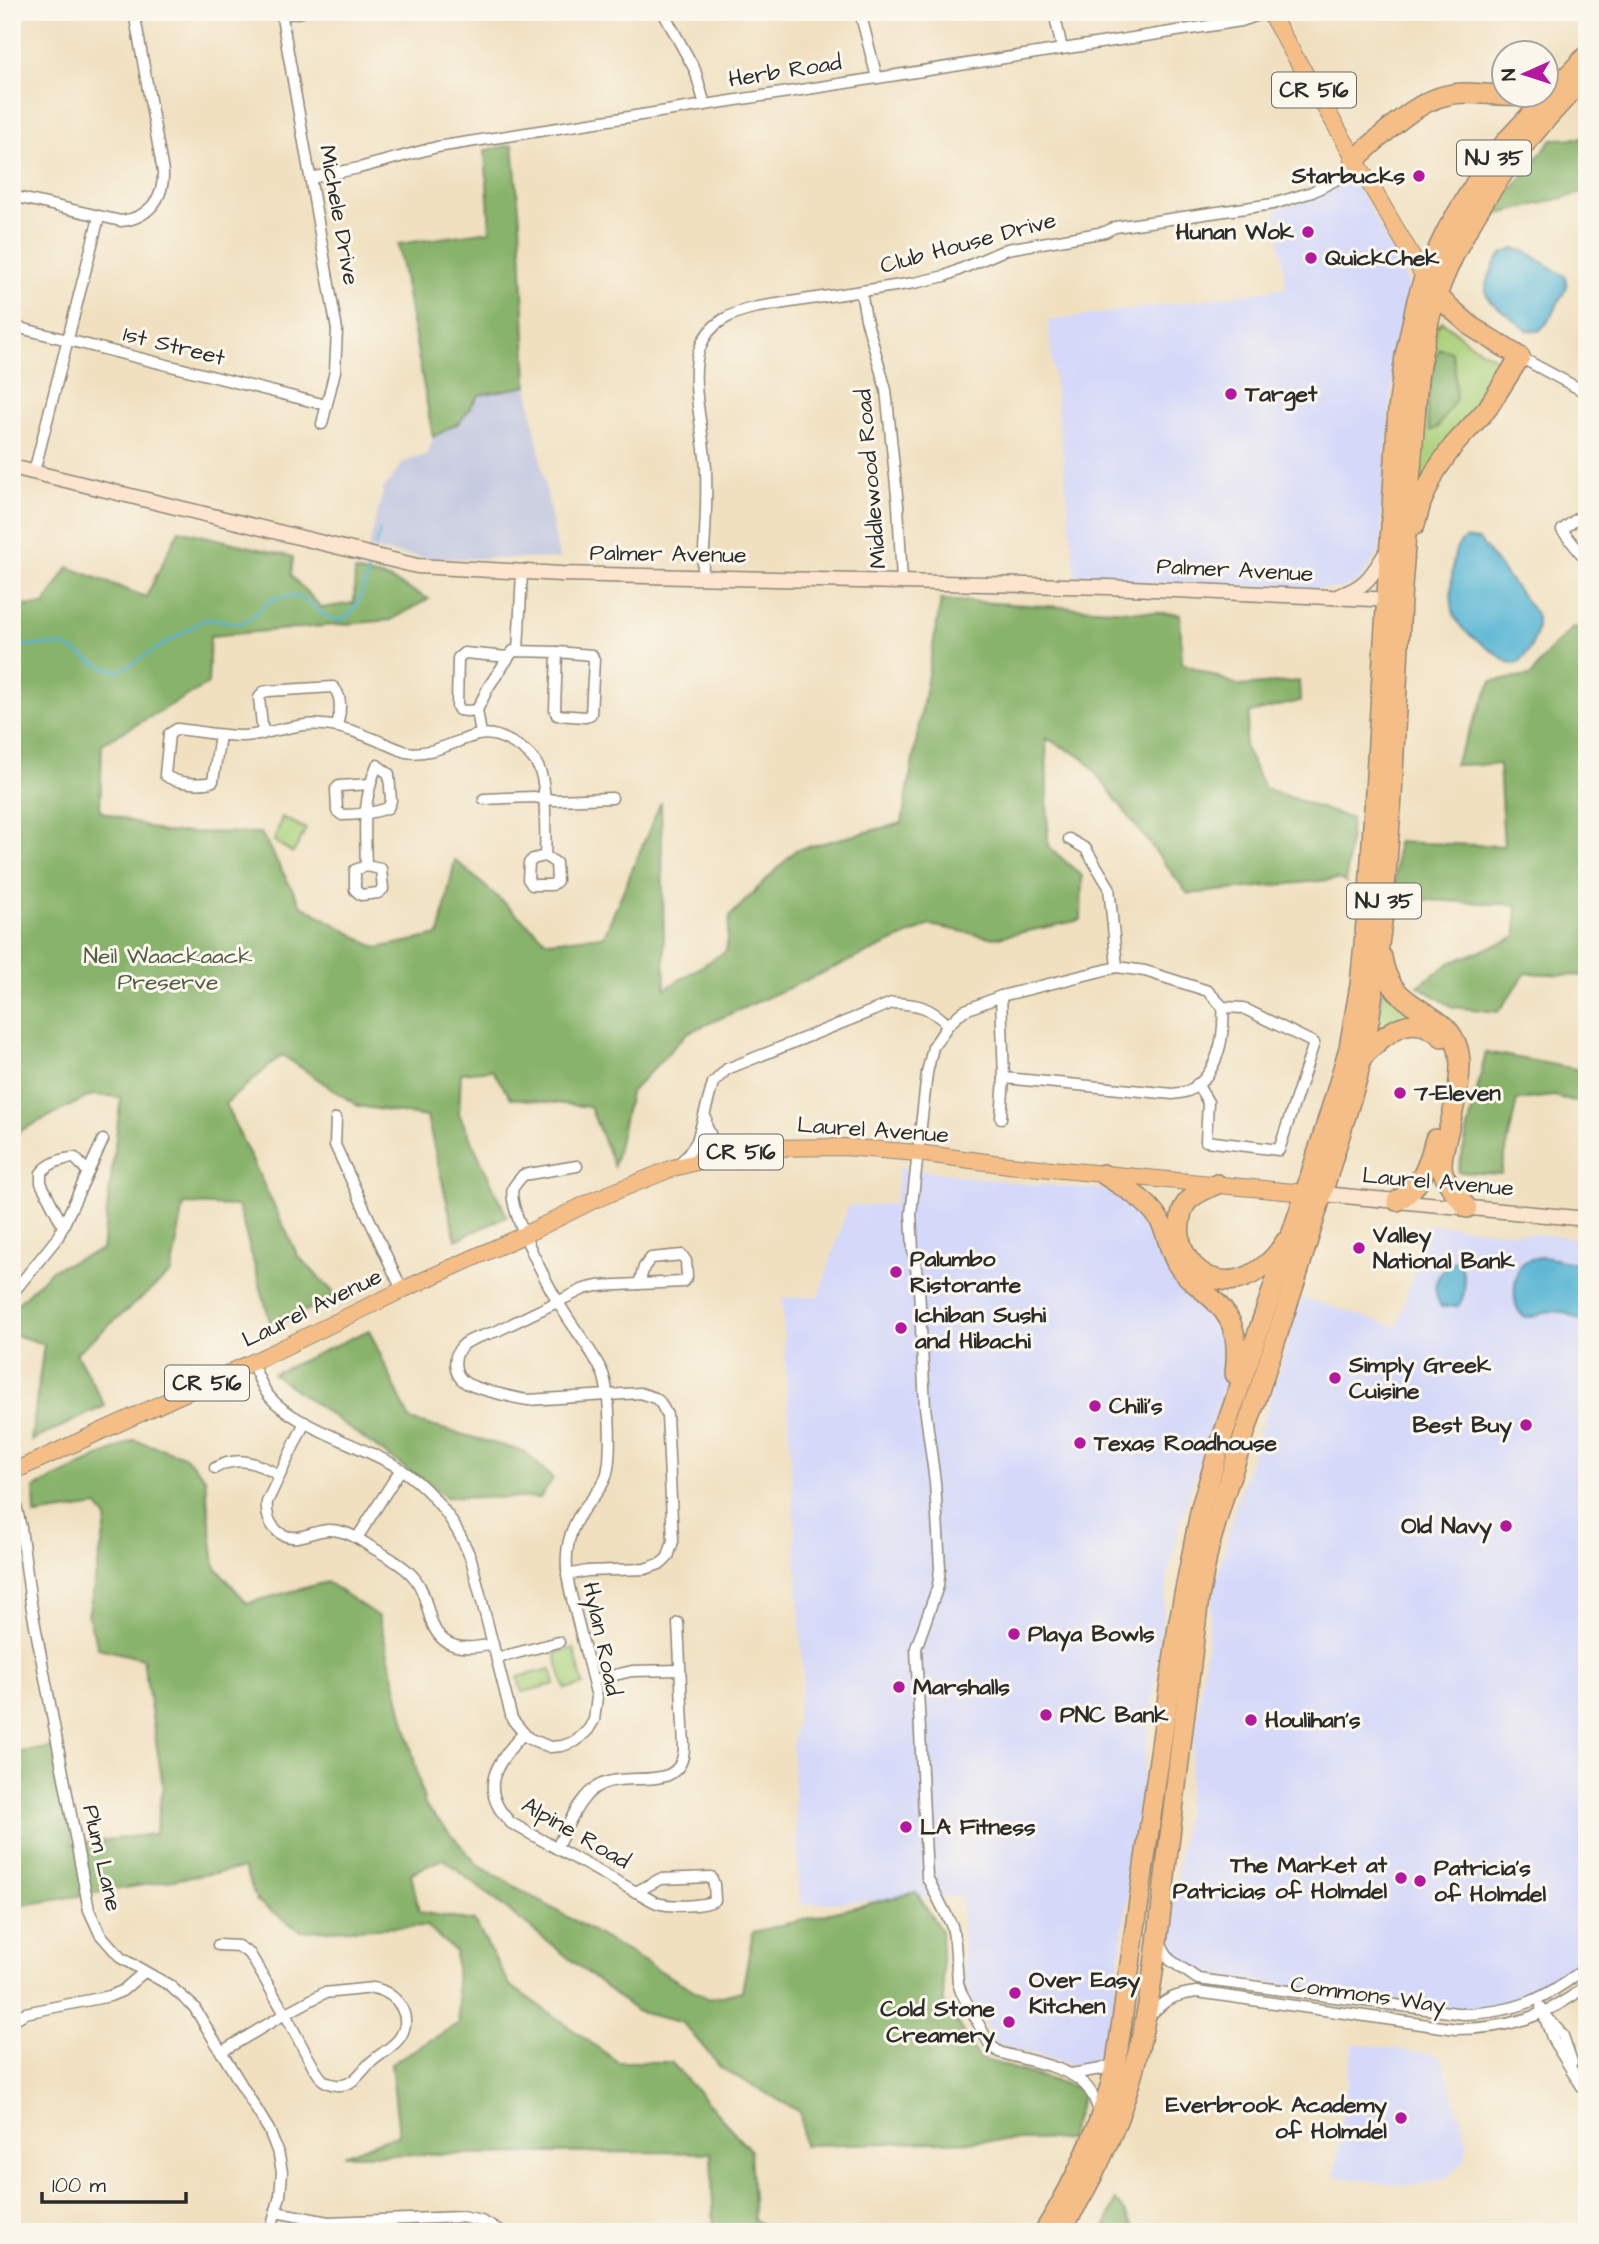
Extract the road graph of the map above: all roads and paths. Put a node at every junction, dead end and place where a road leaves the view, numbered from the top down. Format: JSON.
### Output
{"nodes":[{"id":1,"x":134,"y":12,"type":"edge"},
{"id":2,"x":302,"y":12,"type":"edge"},
{"id":3,"x":663,"y":12,"type":"edge"},
{"id":4,"x":859,"y":12,"type":"edge"},
{"id":5,"x":1054,"y":12,"type":"edge"},
{"id":6,"x":1268,"y":12,"type":"edge"},
{"id":7,"x":281,"y":14,"type":"edge"},
{"id":8,"x":1062,"y":49,"type":"junction"},
{"id":9,"x":1587,"y":55,"type":"edge"},
{"id":10,"x":1587,"y":76,"type":"edge"},
{"id":11,"x":877,"y":78,"type":"junction"},
{"id":12,"x":1560,"y":81,"type":"edge"},
{"id":13,"x":1490,"y":93,"type":"edge"},
{"id":14,"x":705,"y":105,"type":"junction"},
{"id":15,"x":1535,"y":108,"type":"edge"},
{"id":16,"x":1357,"y":164,"type":"junction"},
{"id":17,"x":311,"y":178,"type":"junction"},
{"id":18,"x":12,"y":196,"type":"edge"},
{"id":19,"x":99,"y":217,"type":"junction"},
{"id":20,"x":1424,"y":278,"type":"junction"},
{"id":21,"x":860,"y":292,"type":"junction"},
{"id":22,"x":1437,"y":296,"type":"junction"},
{"id":23,"x":12,"y":326,"type":"edge"},
{"id":24,"x":67,"y":341,"type":"junction"},
{"id":25,"x":1520,"y":357,"type":"junction"},
{"id":26,"x":1587,"y":393,"type":"edge"},
{"id":27,"x":326,"y":405,"type":"junction"},
{"id":28,"x":322,"y":424,"type":"dead end"},
{"id":29,"x":12,"y":467,"type":"edge"},
{"id":30,"x":34,"y":472,"type":"junction"},
{"id":31,"x":1587,"y":511,"type":"edge"},
{"id":32,"x":1388,"y":549,"type":"junction"},
{"id":33,"x":1587,"y":561,"type":"edge"},
{"id":34,"x":1404,"y":563,"type":"junction"},
{"id":35,"x":523,"y":572,"type":"junction"},
{"id":36,"x":702,"y":577,"type":"junction"},
{"id":37,"x":902,"y":582,"type":"junction"},
{"id":38,"x":1334,"y":597,"type":"junction"},
{"id":39,"x":1394,"y":600,"type":"junction"},
{"id":40,"x":557,"y":652,"type":"junction"},
{"id":41,"x":513,"y":654,"type":"junction"},
{"id":42,"x":477,"y":710,"type":"junction"},
{"id":43,"x":337,"y":726,"type":"junction"},
{"id":44,"x":263,"y":734,"type":"junction"},
{"id":45,"x":481,"y":734,"type":"junction"},
{"id":46,"x":220,"y":735,"type":"junction"},
{"id":47,"x":370,"y":784,"type":"junction"},
{"id":48,"x":612,"y":798,"type":"dead end"},
{"id":49,"x":484,"y":799,"type":"dead end"},
{"id":50,"x":544,"y":799,"type":"junction"},
{"id":51,"x":364,"y":814,"type":"junction"},
{"id":52,"x":1069,"y":839,"type":"dead end"},
{"id":53,"x":545,"y":856,"type":"junction"},
{"id":54,"x":366,"y":866,"type":"dead end"},
{"id":55,"x":1380,"y":937,"type":"junction"},
{"id":56,"x":1118,"y":967,"type":"junction"},
{"id":57,"x":1001,"y":996,"type":"junction"},
{"id":58,"x":1223,"y":1007,"type":"junction"},
{"id":59,"x":948,"y":1025,"type":"junction"},
{"id":60,"x":1363,"y":1056,"type":"junction"},
{"id":61,"x":1004,"y":1078,"type":"junction"},
{"id":62,"x":1197,"y":1084,"type":"junction"},
{"id":63,"x":706,"y":1104,"type":"junction"},
{"id":64,"x":1000,"y":1118,"type":"dead end"},
{"id":65,"x":336,"y":1119,"type":"dead end"},
{"id":66,"x":103,"y":1140,"type":"dead end"},
{"id":67,"x":918,"y":1153,"type":"junction"},
{"id":68,"x":720,"y":1156,"type":"junction"},
{"id":69,"x":576,"y":1166,"type":"dead end"},
{"id":70,"x":675,"y":1167,"type":"junction"},
{"id":71,"x":88,"y":1172,"type":"junction"},
{"id":72,"x":1103,"y":1174,"type":"junction"},
{"id":73,"x":1217,"y":1184,"type":"junction"},
{"id":74,"x":1313,"y":1193,"type":"junction"},
{"id":75,"x":1397,"y":1201,"type":"junction"},
{"id":76,"x":1467,"y":1208,"type":"junction"},
{"id":77,"x":1587,"y":1219,"type":"edge"},
{"id":78,"x":63,"y":1226,"type":"junction"},
{"id":79,"x":1294,"y":1226,"type":"junction"},
{"id":80,"x":524,"y":1236,"type":"junction"},
{"id":81,"x":639,"y":1284,"type":"junction"},
{"id":82,"x":402,"y":1290,"type":"junction"},
{"id":83,"x":12,"y":1294,"type":"edge"},
{"id":84,"x":558,"y":1301,"type":"junction"},
{"id":85,"x":252,"y":1363,"type":"junction"},
{"id":86,"x":606,"y":1395,"type":"junction"},
{"id":87,"x":304,"y":1422,"type":"junction"},
{"id":88,"x":1222,"y":1438,"type":"junction"},
{"id":89,"x":215,"y":1468,"type":"dead end"},
{"id":90,"x":401,"y":1469,"type":"junction"},
{"id":91,"x":12,"y":1472,"type":"edge"},
{"id":92,"x":279,"y":1475,"type":"junction"},
{"id":93,"x":12,"y":1487,"type":"edge"},
{"id":94,"x":357,"y":1538,"type":"junction"},
{"id":95,"x":567,"y":1575,"type":"junction"},
{"id":96,"x":678,"y":1623,"type":"dead end"},
{"id":97,"x":559,"y":1642,"type":"dead end"},
{"id":98,"x":493,"y":1644,"type":"junction"},
{"id":99,"x":497,"y":1658,"type":"junction"},
{"id":100,"x":680,"y":1670,"type":"junction"},
{"id":101,"x":593,"y":1680,"type":"junction"},
{"id":102,"x":523,"y":1734,"type":"junction"},
{"id":103,"x":556,"y":1847,"type":"junction"},
{"id":104,"x":636,"y":1892,"type":"junction"},
{"id":105,"x":1157,"y":1937,"type":"junction"},
{"id":106,"x":218,"y":1945,"type":"dead end"},
{"id":107,"x":1587,"y":1967,"type":"edge"},
{"id":108,"x":144,"y":1972,"type":"junction"},
{"id":109,"x":1587,"y":1985,"type":"edge"},
{"id":110,"x":1538,"y":2000,"type":"junction"},
{"id":111,"x":1545,"y":2013,"type":"junction"},
{"id":112,"x":285,"y":2014,"type":"junction"},
{"id":113,"x":12,"y":2021,"type":"edge"},
{"id":114,"x":1145,"y":2021,"type":"junction"},
{"id":115,"x":221,"y":2052,"type":"junction"},
{"id":116,"x":1116,"y":2063,"type":"junction"},
{"id":117,"x":1072,"y":2074,"type":"junction"},
{"id":118,"x":1585,"y":2087,"type":"edge"},
{"id":119,"x":1587,"y":2101,"type":"edge"},
{"id":120,"x":1101,"y":2116,"type":"junction"},
{"id":121,"x":276,"y":2212,"type":"junction"},
{"id":122,"x":270,"y":2232,"type":"edge"},
{"id":123,"x":503,"y":2232,"type":"edge"},
{"id":124,"x":1044,"y":2232,"type":"edge"},
{"id":125,"x":1059,"y":2232,"type":"edge"}],
"edges":[{"from":1,"to":19,"type":"street"},
{"from":2,"to":7,"type":"street"},
{"from":3,"to":14,"type":"street"},
{"from":4,"to":11,"type":"street"},
{"from":5,"to":8,"type":"street"},
{"from":6,"to":8,"type":"street","name":"Herb Road"},
{"from":6,"to":16,"type":"main road","number":"CR 516"},
{"from":7,"to":17,"type":"street","name":"Michele Drive"},
{"from":8,"to":11,"type":"street","name":"Herb Road"},
{"from":9,"to":12,"type":"highway","number":"NJ 35"},
{"from":10,"to":22,"type":"highway","number":"NJ 35"},
{"from":11,"to":14,"type":"street","name":"Herb Road"},
{"from":13,"to":16,"type":"highway"},
{"from":14,"to":17,"type":"street","name":"Herb Road"},
{"from":15,"to":20,"type":"highway","number":"NJ 35"},
{"from":16,"to":20,"type":"main road","number":"CR 516"},
{"from":16,"to":21,"type":"street","name":"Club House Drive"},
{"from":17,"to":27,"type":"street","name":"Michele Drive"},
{"from":18,"to":19,"type":"street"},
{"from":19,"to":24,"type":"street"},
{"from":20,"to":22,"type":"main road","number":"CR 516"},
{"from":20,"to":32,"type":"highway","number":"NJ 35"},
{"from":21,"to":36,"type":"street","name":"Club House Drive"},
{"from":21,"to":37,"type":"street","name":"Middlewood Road"},
{"from":22,"to":25,"type":"highway","number":"CR 516"},
{"from":22,"to":34,"type":"highway","number":"NJ 35"},
{"from":23,"to":24,"type":"street","name":"1st Street"},
{"from":24,"to":27,"type":"street","name":"1st Street"},
{"from":24,"to":30,"type":"street"},
{"from":25,"to":26,"type":"street"},
{"from":25,"to":34,"type":"highway"},
{"from":27,"to":28,"type":"street","name":"Michele Drive"},
{"from":29,"to":30,"type":"street","name":"Palmer Avenue"},
{"from":30,"to":35,"type":"street","name":"Palmer Avenue"},
{"from":31,"to":33,"type":"street"},
{"from":32,"to":38,"type":"street","name":"Palmer Avenue"},
{"from":32,"to":39,"type":"highway","number":"NJ 35"},
{"from":34,"to":39,"type":"highway","number":"NJ 35"},
{"from":35,"to":36,"type":"street","name":"Palmer Avenue"},
{"from":35,"to":41,"type":"street"},
{"from":36,"to":37,"type":"street","name":"Palmer Avenue"},
{"from":37,"to":38,"type":"street","name":"Palmer Avenue"},
{"from":38,"to":39,"type":"street","name":"Palmer Avenue"},
{"from":39,"to":55,"type":"highway","number":"NJ 35"},
{"from":39,"to":74,"type":"highway","number":"NJ 35"},
{"from":40,"to":40,"type":"street"},
{"from":40,"to":41,"type":"street"},
{"from":41,"to":42,"type":"street"},
{"from":41,"to":42,"type":"street"},
{"from":42,"to":45,"type":"street"},
{"from":43,"to":44,"type":"street"},
{"from":43,"to":44,"type":"street"},
{"from":43,"to":45,"type":"street"},
{"from":44,"to":46,"type":"street"},
{"from":45,"to":50,"type":"street"},
{"from":46,"to":46,"type":"street"},
{"from":47,"to":51,"type":"street"},
{"from":47,"to":51,"type":"street"},
{"from":47,"to":51,"type":"street"},
{"from":48,"to":50,"type":"street"},
{"from":49,"to":50,"type":"street"},
{"from":50,"to":53,"type":"street"},
{"from":51,"to":54,"type":"street"},
{"from":52,"to":56,"type":"street"},
{"from":53,"to":53,"type":"street"},
{"from":55,"to":60,"type":"highway","number":"NJ 35"},
{"from":55,"to":76,"type":"highway"},
{"from":56,"to":57,"type":"street"},
{"from":56,"to":58,"type":"street"},
{"from":57,"to":59,"type":"street"},
{"from":57,"to":61,"type":"street"},
{"from":58,"to":62,"type":"street"},
{"from":58,"to":62,"type":"street"},
{"from":59,"to":63,"type":"street"},
{"from":59,"to":67,"type":"street"},
{"from":60,"to":74,"type":"highway","number":"NJ 35"},
{"from":60,"to":75,"type":"highway"},
{"from":61,"to":62,"type":"street"},
{"from":61,"to":64,"type":"street"},
{"from":63,"to":68,"type":"street"},
{"from":63,"to":70,"type":"street"},
{"from":65,"to":82,"type":"street"},
{"from":66,"to":71,"type":"street"},
{"from":67,"to":68,"type":"main road","name":"Laurel Avenue","number":"CR 516"},
{"from":67,"to":72,"type":"main road","name":"Laurel Avenue","number":"CR 516"},
{"from":67,"to":117,"type":"street"},
{"from":68,"to":70,"type":"main road","name":"Laurel Avenue","number":"CR 516"},
{"from":69,"to":80,"type":"street","name":"Hylan Road"},
{"from":70,"to":80,"type":"main road","name":"Laurel Avenue","number":"CR 516"},
{"from":71,"to":78,"type":"street"},
{"from":71,"to":78,"type":"street"},
{"from":72,"to":73,"type":"main road","name":"Laurel Avenue","number":"CR 516"},
{"from":72,"to":88,"type":"highway"},
{"from":73,"to":74,"type":"main road","name":"Laurel Avenue","number":"CR 516"},
{"from":73,"to":79,"type":"highway"},
{"from":74,"to":75,"type":"street","name":"Laurel Avenue"},
{"from":74,"to":79,"type":"highway","number":"NJ 35"},
{"from":74,"to":105,"type":"highway","number":"NJ 35"},
{"from":75,"to":76,"type":"street","name":"Laurel Avenue"},
{"from":76,"to":77,"type":"street","name":"Laurel Avenue"},
{"from":78,"to":83,"type":"street"},
{"from":79,"to":88,"type":"highway","number":"NJ 35"},
{"from":80,"to":82,"type":"main road","name":"Laurel Avenue","number":"CR 516"},
{"from":80,"to":84,"type":"street","name":"Hylan Road"},
{"from":81,"to":81,"type":"street"},
{"from":81,"to":84,"type":"street"},
{"from":82,"to":85,"type":"main road","name":"Laurel Avenue","number":"CR 516"},
{"from":84,"to":86,"type":"street","name":"Hylan Road"},
{"from":84,"to":86,"type":"street"},
{"from":85,"to":87,"type":"street"},
{"from":85,"to":91,"type":"main road","name":"Laurel Avenue","number":"CR 516"},
{"from":86,"to":95,"type":"street","name":"Hylan Road"},
{"from":86,"to":95,"type":"street"},
{"from":87,"to":90,"type":"street"},
{"from":87,"to":92,"type":"street"},
{"from":88,"to":116,"type":"highway","number":"NJ 35"},
{"from":89,"to":92,"type":"street"},
{"from":90,"to":94,"type":"street"},
{"from":90,"to":98,"type":"street"},
{"from":92,"to":94,"type":"street"},
{"from":93,"to":108,"type":"street","name":"Plum Lane"},
{"from":94,"to":98,"type":"street"},
{"from":95,"to":101,"type":"street","name":"Hylan Road"},
{"from":96,"to":100,"type":"street"},
{"from":97,"to":99,"type":"street"},
{"from":98,"to":99,"type":"street"},
{"from":99,"to":102,"type":"street"},
{"from":100,"to":101,"type":"street"},
{"from":100,"to":103,"type":"street"},
{"from":101,"to":102,"type":"street","name":"Hylan Road"},
{"from":102,"to":103,"type":"street","name":"Alpine Road"},
{"from":103,"to":104,"type":"street","name":"Alpine Road"},
{"from":104,"to":104,"type":"street","name":"Alpine Road"},
{"from":105,"to":110,"type":"street","name":"Commons Way"},
{"from":105,"to":114,"type":"highway","number":"NJ 35"},
{"from":106,"to":112,"type":"street"},
{"from":107,"to":110,"type":"street","name":"Commons Way"},
{"from":108,"to":113,"type":"street"},
{"from":108,"to":115,"type":"street","name":"Plum Lane"},
{"from":109,"to":111,"type":"street","name":"Commons Way"},
{"from":110,"to":111,"type":"street"},
{"from":111,"to":114,"type":"street","name":"Commons Way"},
{"from":111,"to":118,"type":"street"},
{"from":112,"to":112,"type":"street"},
{"from":112,"to":115,"type":"street"},
{"from":114,"to":125,"type":"highway","number":"NJ 35"},
{"from":115,"to":121,"type":"street","name":"Plum Lane"},
{"from":116,"to":117,"type":"street"},
{"from":116,"to":120,"type":"highway","number":"NJ 35"},
{"from":117,"to":120,"type":"street"},
{"from":118,"to":119,"type":"street"},
{"from":120,"to":124,"type":"highway","number":"NJ 35"},
{"from":121,"to":122,"type":"street","name":"Plum Lane"},
{"from":121,"to":123,"type":"street"}]}
